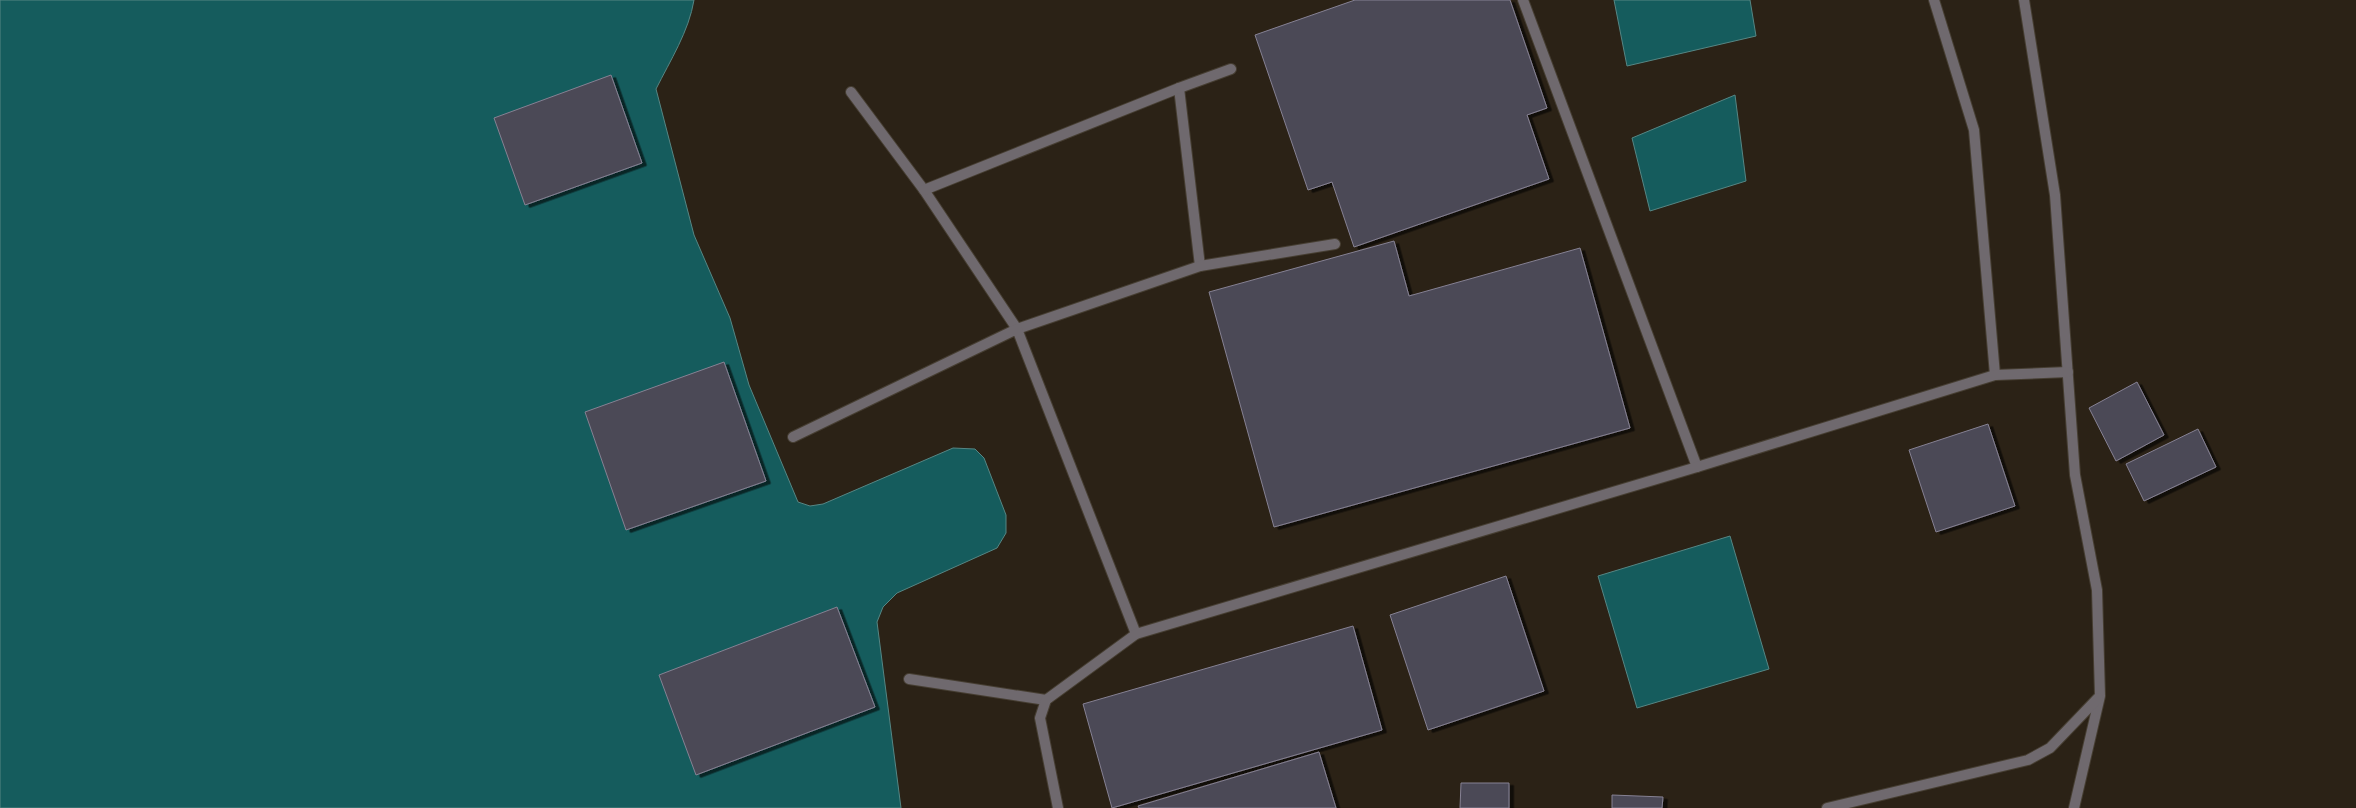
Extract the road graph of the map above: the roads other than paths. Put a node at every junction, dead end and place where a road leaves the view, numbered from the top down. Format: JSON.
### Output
{"nodes":[{"id":1,"x":1522,"y":0,"type":"edge"},
{"id":2,"x":1934,"y":0,"type":"edge"},
{"id":3,"x":2024,"y":0,"type":"edge"},
{"id":4,"x":1231,"y":69,"type":"dead end"},
{"id":5,"x":1179,"y":88,"type":"junction"},
{"id":6,"x":851,"y":92,"type":"dead end"},
{"id":7,"x":924,"y":190,"type":"junction"},
{"id":8,"x":1335,"y":244,"type":"dead end"},
{"id":9,"x":1200,"y":266,"type":"junction"},
{"id":10,"x":1017,"y":329,"type":"junction"},
{"id":11,"x":2068,"y":372,"type":"junction"},
{"id":12,"x":1995,"y":375,"type":"junction"},
{"id":13,"x":793,"y":437,"type":"dead end"},
{"id":14,"x":1697,"y":466,"type":"junction"},
{"id":15,"x":1136,"y":634,"type":"junction"},
{"id":16,"x":909,"y":679,"type":"dead end"},
{"id":17,"x":2100,"y":696,"type":"junction"},
{"id":18,"x":1046,"y":700,"type":"junction"},
{"id":19,"x":1058,"y":808,"type":"edge"},
{"id":20,"x":1827,"y":808,"type":"edge"},
{"id":21,"x":2074,"y":808,"type":"edge"}],
"edges":[{"from":1,"to":14,"type":"lane"},
{"from":2,"to":12,"type":"lane"},
{"from":3,"to":11,"type":"lane"},
{"from":4,"to":5,"type":"lane"},
{"from":5,"to":7,"type":"lane"},
{"from":5,"to":9,"type":"lane"},
{"from":6,"to":7,"type":"lane"},
{"from":7,"to":10,"type":"lane"},
{"from":8,"to":9,"type":"lane"},
{"from":9,"to":10,"type":"lane"},
{"from":10,"to":13,"type":"lane"},
{"from":10,"to":15,"type":"lane"},
{"from":11,"to":12,"type":"lane"},
{"from":11,"to":17,"type":"lane"},
{"from":12,"to":14,"type":"lane"},
{"from":14,"to":15,"type":"lane"},
{"from":15,"to":18,"type":"lane"},
{"from":16,"to":18,"type":"lane"},
{"from":17,"to":20,"type":"lane"},
{"from":17,"to":21,"type":"lane"},
{"from":18,"to":19,"type":"lane"}]}
